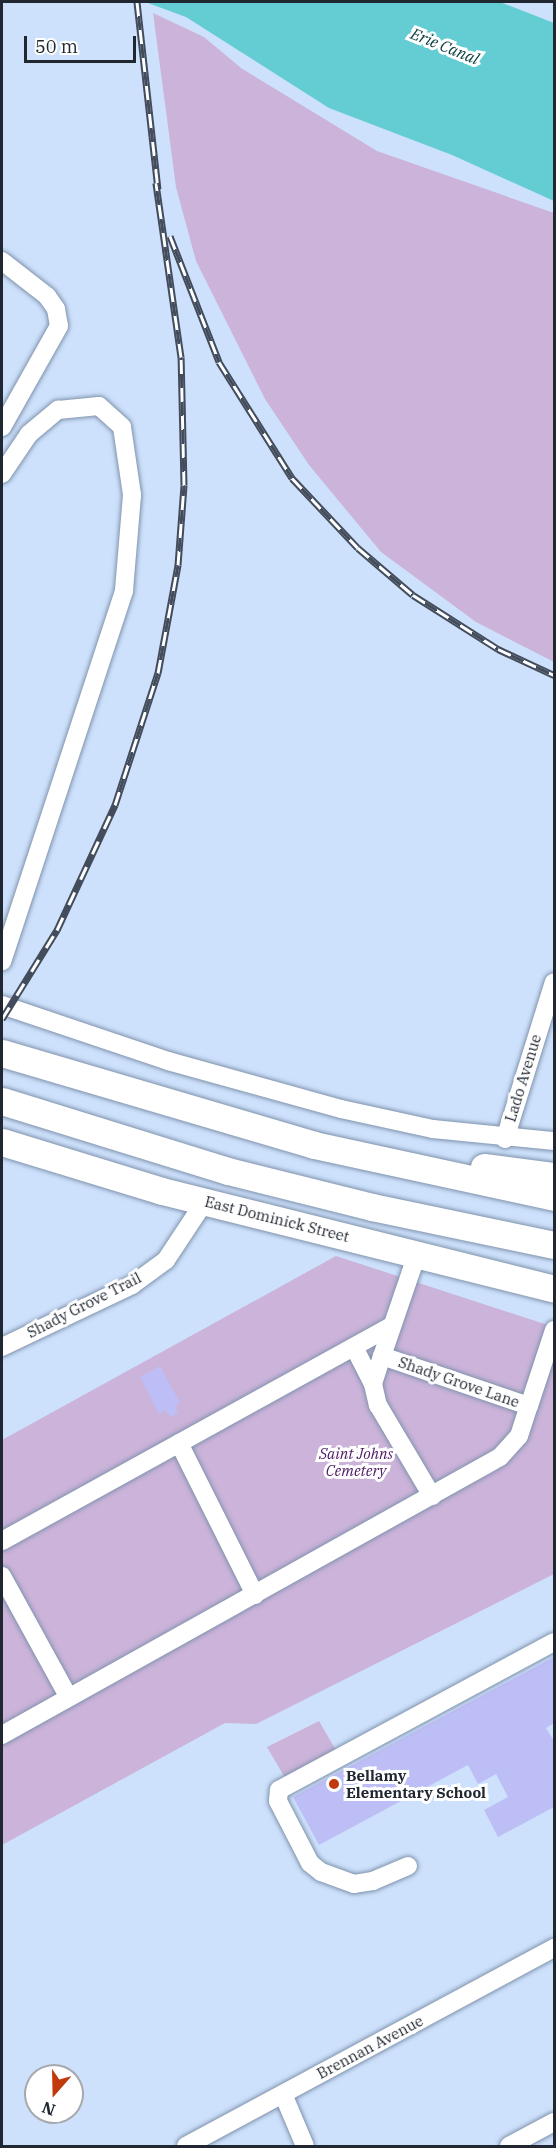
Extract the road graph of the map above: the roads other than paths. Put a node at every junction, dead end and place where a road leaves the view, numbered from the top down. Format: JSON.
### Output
{"nodes":[{"id":1,"x":2,"y":261,"type":"edge"},
{"id":2,"x":2,"y":427,"type":"edge"},
{"id":3,"x":2,"y":474,"type":"edge"},
{"id":4,"x":4,"y":943,"type":"edge"},
{"id":5,"x":2,"y":961,"type":"edge"},
{"id":6,"x":555,"y":982,"type":"edge"},
{"id":7,"x":2,"y":1005,"type":"edge"},
{"id":8,"x":2,"y":1053,"type":"edge"},
{"id":9,"x":2,"y":1101,"type":"edge"},
{"id":10,"x":506,"y":1139,"type":"junction"},
{"id":11,"x":555,"y":1141,"type":"edge"},
{"id":12,"x":2,"y":1142,"type":"edge"},
{"id":13,"x":314,"y":1145,"type":"junction"},
{"id":14,"x":555,"y":1176,"type":"edge"},
{"id":15,"x":555,"y":1197,"type":"edge"},
{"id":16,"x":205,"y":1201,"type":"junction"},
{"id":17,"x":555,"y":1245,"type":"edge"},
{"id":18,"x":417,"y":1254,"type":"junction"},
{"id":19,"x":555,"y":1288,"type":"edge"},
{"id":20,"x":392,"y":1326,"type":"junction"},
{"id":21,"x":555,"y":1330,"type":"edge"},
{"id":22,"x":2,"y":1347,"type":"edge"},
{"id":23,"x":354,"y":1347,"type":"junction"},
{"id":24,"x":382,"y":1356,"type":"junction"},
{"id":25,"x":373,"y":1384,"type":"junction"},
{"id":26,"x":529,"y":1406,"type":"junction"},
{"id":27,"x":179,"y":1443,"type":"junction"},
{"id":28,"x":432,"y":1497,"type":"junction"},
{"id":29,"x":2,"y":1541,"type":"edge"},
{"id":30,"x":2,"y":1576,"type":"edge"},
{"id":31,"x":255,"y":1595,"type":"junction"},
{"id":32,"x":555,"y":1642,"type":"edge"},
{"id":33,"x":68,"y":1696,"type":"junction"},
{"id":34,"x":2,"y":1735,"type":"edge"},
{"id":35,"x":408,"y":1866,"type":"dead end"},
{"id":36,"x":555,"y":1948,"type":"edge"},
{"id":37,"x":283,"y":2094,"type":"junction"},
{"id":38,"x":555,"y":2122,"type":"edge"},
{"id":39,"x":186,"y":2146,"type":"edge"},
{"id":40,"x":304,"y":2146,"type":"edge"},
{"id":41,"x":509,"y":2146,"type":"edge"}],
"edges":[{"from":1,"to":2,"type":"street"},
{"from":3,"to":4,"type":"street"},
{"from":4,"to":5,"type":"street"},
{"from":6,"to":10,"type":"street","name":"Lado Avenue"},
{"from":7,"to":10,"type":"street"},
{"from":8,"to":13,"type":"highway"},
{"from":9,"to":17,"type":"highway"},
{"from":10,"to":11,"type":"street"},
{"from":12,"to":16,"type":"highway","name":"East Dominick Street"},
{"from":13,"to":14,"type":"highway"},
{"from":13,"to":15,"type":"highway"},
{"from":16,"to":18,"type":"highway","name":"East Dominick Street"},
{"from":16,"to":22,"type":"street","name":"Shady Grove Trail"},
{"from":18,"to":19,"type":"highway","name":"East Dominick Street"},
{"from":18,"to":20,"type":"street","name":"Shady Grove Lane"},
{"from":20,"to":23,"type":"street"},
{"from":20,"to":24,"type":"street","name":"Shady Grove Lane"},
{"from":21,"to":26,"type":"street","name":"Shady Grove Lane"},
{"from":23,"to":25,"type":"street"},
{"from":23,"to":27,"type":"street"},
{"from":24,"to":25,"type":"street"},
{"from":24,"to":26,"type":"street","name":"Shady Grove Lane"},
{"from":25,"to":28,"type":"street"},
{"from":26,"to":28,"type":"street"},
{"from":27,"to":29,"type":"street"},
{"from":27,"to":31,"type":"street"},
{"from":28,"to":31,"type":"street"},
{"from":30,"to":33,"type":"street"},
{"from":31,"to":33,"type":"street"},
{"from":32,"to":35,"type":"street"},
{"from":33,"to":34,"type":"street"},
{"from":36,"to":37,"type":"street","name":"Brennan Avenue"},
{"from":37,"to":39,"type":"street","name":"Brennan Avenue"},
{"from":37,"to":40,"type":"street"},
{"from":38,"to":41,"type":"street"}]}
